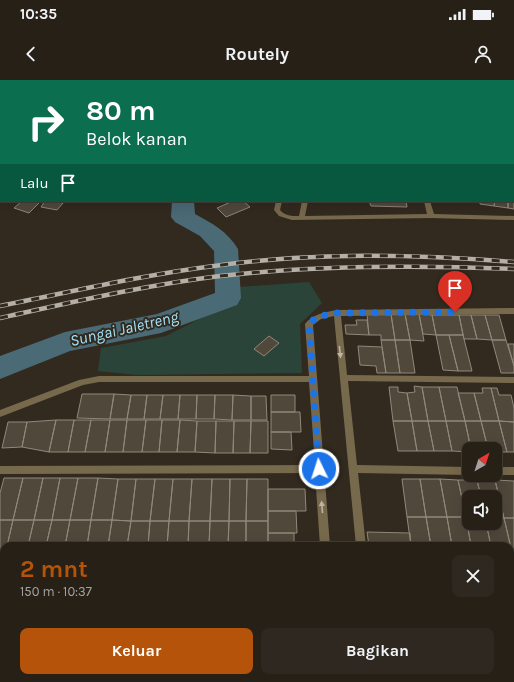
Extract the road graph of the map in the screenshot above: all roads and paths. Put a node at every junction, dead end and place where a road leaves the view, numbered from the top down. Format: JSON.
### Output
{"nodes":[{"id":1,"x":279,"y":202,"type":"edge"},
{"id":2,"x":305,"y":202,"type":"edge"},
{"id":3,"x":428,"y":202,"type":"edge"},
{"id":4,"x":431,"y":216,"type":"junction"},
{"id":5,"x":302,"y":217,"type":"junction"},
{"id":6,"x":514,"y":218,"type":"edge"},
{"id":7,"x":514,"y":311,"type":"edge"},
{"id":8,"x":337,"y":313,"type":"junction"},
{"id":9,"x":343,"y":378,"type":"junction"},
{"id":10,"x":313,"y":379,"type":"junction"},
{"id":11,"x":514,"y":380,"type":"edge"},
{"id":12,"x":0,"y":414,"type":"edge"},
{"id":13,"x":319,"y":469,"type":"junction"},
{"id":14,"x":352,"y":469,"type":"junction"},
{"id":15,"x":0,"y":470,"type":"edge"},
{"id":16,"x":462,"y":471,"type":"edge"},
{"id":17,"x":502,"y":471,"type":"edge"},
{"id":18,"x":514,"y":471,"type":"edge"},
{"id":19,"x":325,"y":542,"type":"edge"},
{"id":20,"x":361,"y":542,"type":"edge"}],
"edges":[{"from":1,"to":5,"type":"street"},
{"from":2,"to":5,"type":"street"},
{"from":3,"to":4,"type":"street"},
{"from":4,"to":5,"type":"street"},
{"from":4,"to":6,"type":"street"},
{"from":7,"to":8,"type":"street"},
{"from":8,"to":9,"type":"street","one_way":true},
{"from":8,"to":10,"type":"street"},
{"from":9,"to":11,"type":"street"},
{"from":9,"to":14,"type":"street"},
{"from":10,"to":12,"type":"street"},
{"from":10,"to":13,"type":"street"},
{"from":13,"to":15,"type":"street"},
{"from":19,"to":13,"type":"street","one_way":true},
{"from":14,"to":16,"type":"street"},
{"from":14,"to":20,"type":"street"},
{"from":17,"to":18,"type":"street"}]}
